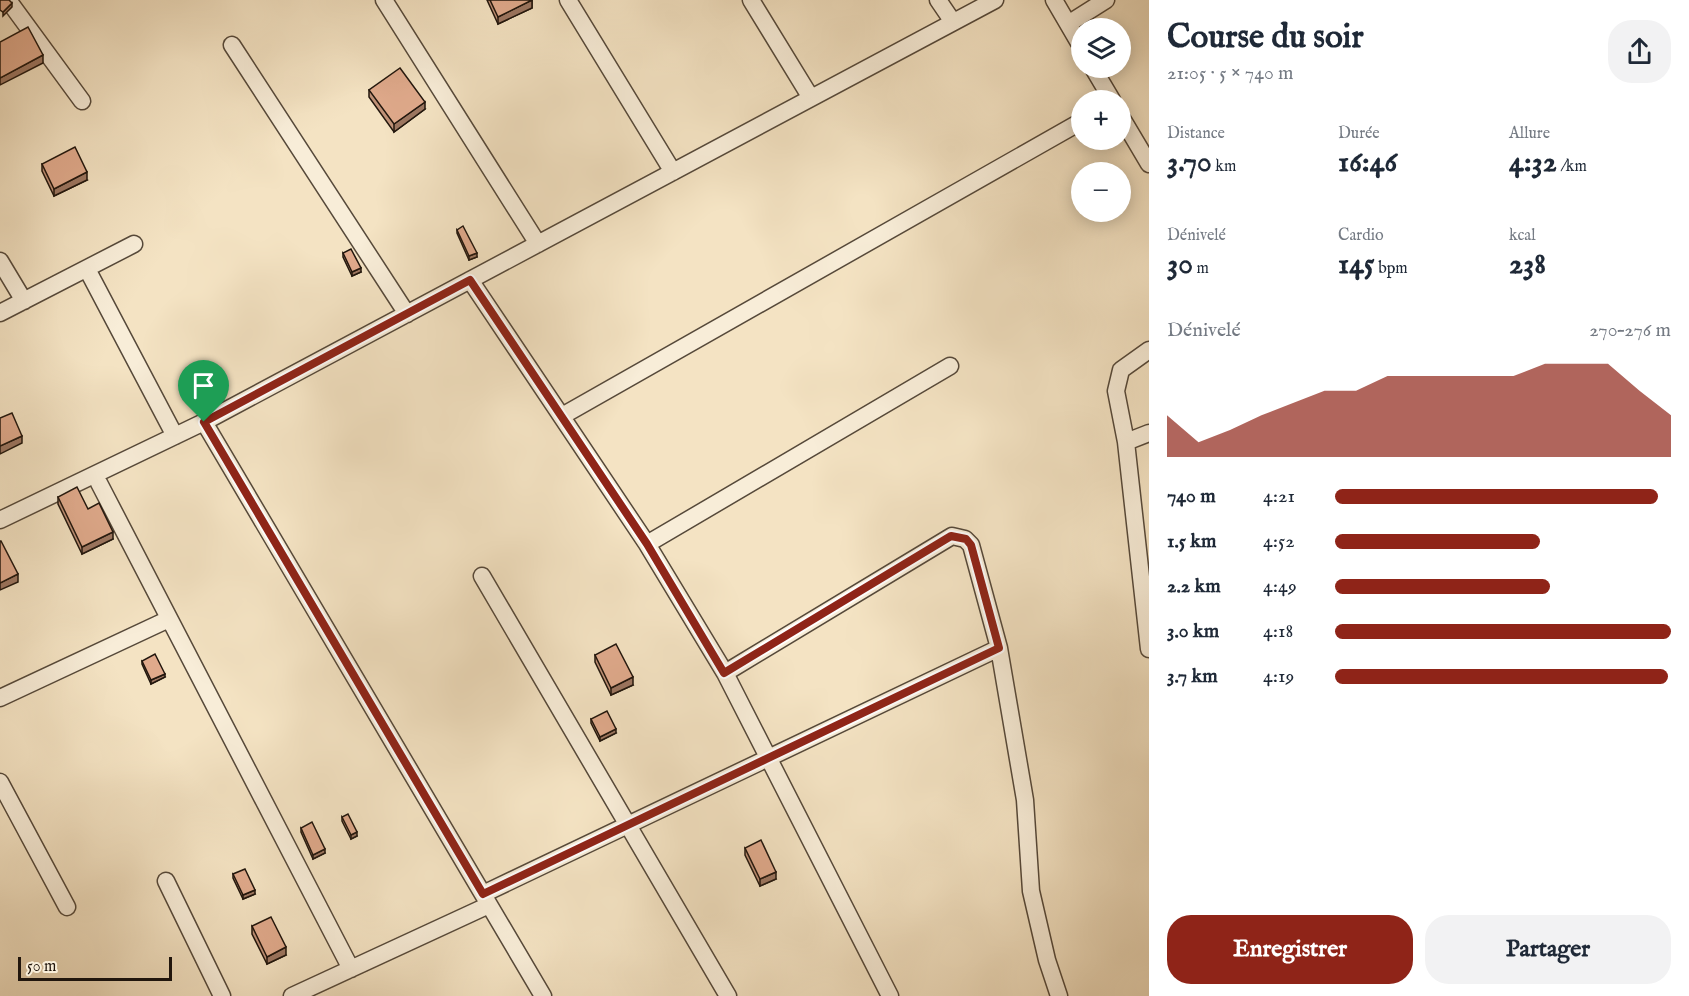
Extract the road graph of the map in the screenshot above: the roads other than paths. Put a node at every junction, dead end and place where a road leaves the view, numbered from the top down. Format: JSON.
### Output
{"nodes":[{"id":1,"x":8,"y":0,"type":"edge"},
{"id":2,"x":384,"y":0,"type":"edge"},
{"id":3,"x":568,"y":0,"type":"edge"},
{"id":4,"x":751,"y":0,"type":"edge"},
{"id":5,"x":938,"y":0,"type":"edge"},
{"id":6,"x":995,"y":0,"type":"edge"},
{"id":7,"x":1054,"y":0,"type":"edge"},
{"id":8,"x":1106,"y":0,"type":"edge"},
{"id":9,"x":953,"y":22,"type":"junction"},
{"id":10,"x":1068,"y":24,"type":"junction"},
{"id":11,"x":1071,"y":29,"type":"edge"},
{"id":12,"x":232,"y":45,"type":"dead end"},
{"id":13,"x":811,"y":98,"type":"junction"},
{"id":14,"x":82,"y":101,"type":"dead end"},
{"id":15,"x":1071,"y":127,"type":"edge"},
{"id":16,"x":1131,"y":131,"type":"edge"},
{"id":17,"x":1147,"y":154,"type":"edge"},
{"id":18,"x":673,"y":172,"type":"junction"},
{"id":19,"x":134,"y":244,"type":"dead end"},
{"id":20,"x":538,"y":244,"type":"junction"},
{"id":21,"x":0,"y":261,"type":"edge"},
{"id":22,"x":87,"y":268,"type":"junction"},
{"id":23,"x":470,"y":280,"type":"junction"},
{"id":24,"x":24,"y":301,"type":"junction"},
{"id":25,"x":0,"y":314,"type":"edge"},
{"id":26,"x":407,"y":314,"type":"junction"},
{"id":27,"x":1149,"y":350,"type":"edge"},
{"id":28,"x":950,"y":366,"type":"dead end"},
{"id":29,"x":562,"y":416,"type":"junction"},
{"id":30,"x":204,"y":422,"type":"junction"},
{"id":31,"x":1149,"y":433,"type":"edge"},
{"id":32,"x":175,"y":436,"type":"junction"},
{"id":33,"x":1126,"y":442,"type":"junction"},
{"id":34,"x":99,"y":483,"type":"dead end"},
{"id":35,"x":0,"y":520,"type":"edge"},
{"id":36,"x":647,"y":544,"type":"junction"},
{"id":37,"x":482,"y":576,"type":"dead end"},
{"id":38,"x":169,"y":619,"type":"junction"},
{"id":39,"x":999,"y":648,"type":"junction"},
{"id":40,"x":1149,"y":649,"type":"edge"},
{"id":41,"x":724,"y":673,"type":"junction"},
{"id":42,"x":0,"y":698,"type":"edge"},
{"id":43,"x":768,"y":759,"type":"junction"},
{"id":44,"x":0,"y":782,"type":"edge"},
{"id":45,"x":628,"y":825,"type":"junction"},
{"id":46,"x":166,"y":881,"type":"dead end"},
{"id":47,"x":486,"y":899,"type":"junction"},
{"id":48,"x":67,"y":907,"type":"dead end"},
{"id":49,"x":351,"y":969,"type":"junction"},
{"id":50,"x":222,"y":996,"type":"edge"},
{"id":51,"x":292,"y":996,"type":"edge"},
{"id":52,"x":543,"y":996,"type":"edge"},
{"id":53,"x":728,"y":996,"type":"edge"},
{"id":54,"x":890,"y":996,"type":"edge"},
{"id":55,"x":1059,"y":996,"type":"edge"}],
"edges":[{"from":1,"to":14,"type":"street"},
{"from":2,"to":20,"type":"street"},
{"from":3,"to":18,"type":"street"},
{"from":4,"to":13,"type":"street"},
{"from":5,"to":9,"type":"street"},
{"from":6,"to":9,"type":"street"},
{"from":7,"to":10,"type":"street"},
{"from":8,"to":10,"type":"street"},
{"from":9,"to":13,"type":"street"},
{"from":10,"to":11,"type":"street"},
{"from":12,"to":26,"type":"street"},
{"from":13,"to":18,"type":"street"},
{"from":15,"to":29,"type":"street"},
{"from":16,"to":17,"type":"street"},
{"from":18,"to":20,"type":"street"},
{"from":19,"to":22,"type":"street"},
{"from":20,"to":23,"type":"street"},
{"from":21,"to":24,"type":"street"},
{"from":22,"to":24,"type":"street"},
{"from":22,"to":32,"type":"street"},
{"from":23,"to":26,"type":"street"},
{"from":23,"to":29,"type":"street"},
{"from":24,"to":25,"type":"street"},
{"from":26,"to":30,"type":"street"},
{"from":27,"to":33,"type":"street"},
{"from":28,"to":36,"type":"street"},
{"from":29,"to":36,"type":"street"},
{"from":30,"to":32,"type":"street"},
{"from":30,"to":47,"type":"street"},
{"from":31,"to":33,"type":"street"},
{"from":32,"to":35,"type":"street"},
{"from":33,"to":40,"type":"street"},
{"from":34,"to":38,"type":"street"},
{"from":36,"to":41,"type":"street"},
{"from":37,"to":45,"type":"street"},
{"from":38,"to":42,"type":"street"},
{"from":38,"to":49,"type":"street"},
{"from":39,"to":41,"type":"street"},
{"from":39,"to":43,"type":"street"},
{"from":39,"to":55,"type":"street"},
{"from":41,"to":43,"type":"street"},
{"from":43,"to":45,"type":"street"},
{"from":43,"to":54,"type":"street"},
{"from":44,"to":48,"type":"street"},
{"from":45,"to":47,"type":"street"},
{"from":45,"to":53,"type":"street"},
{"from":46,"to":50,"type":"street"},
{"from":47,"to":49,"type":"street"},
{"from":47,"to":52,"type":"street"},
{"from":49,"to":51,"type":"street"}]}
